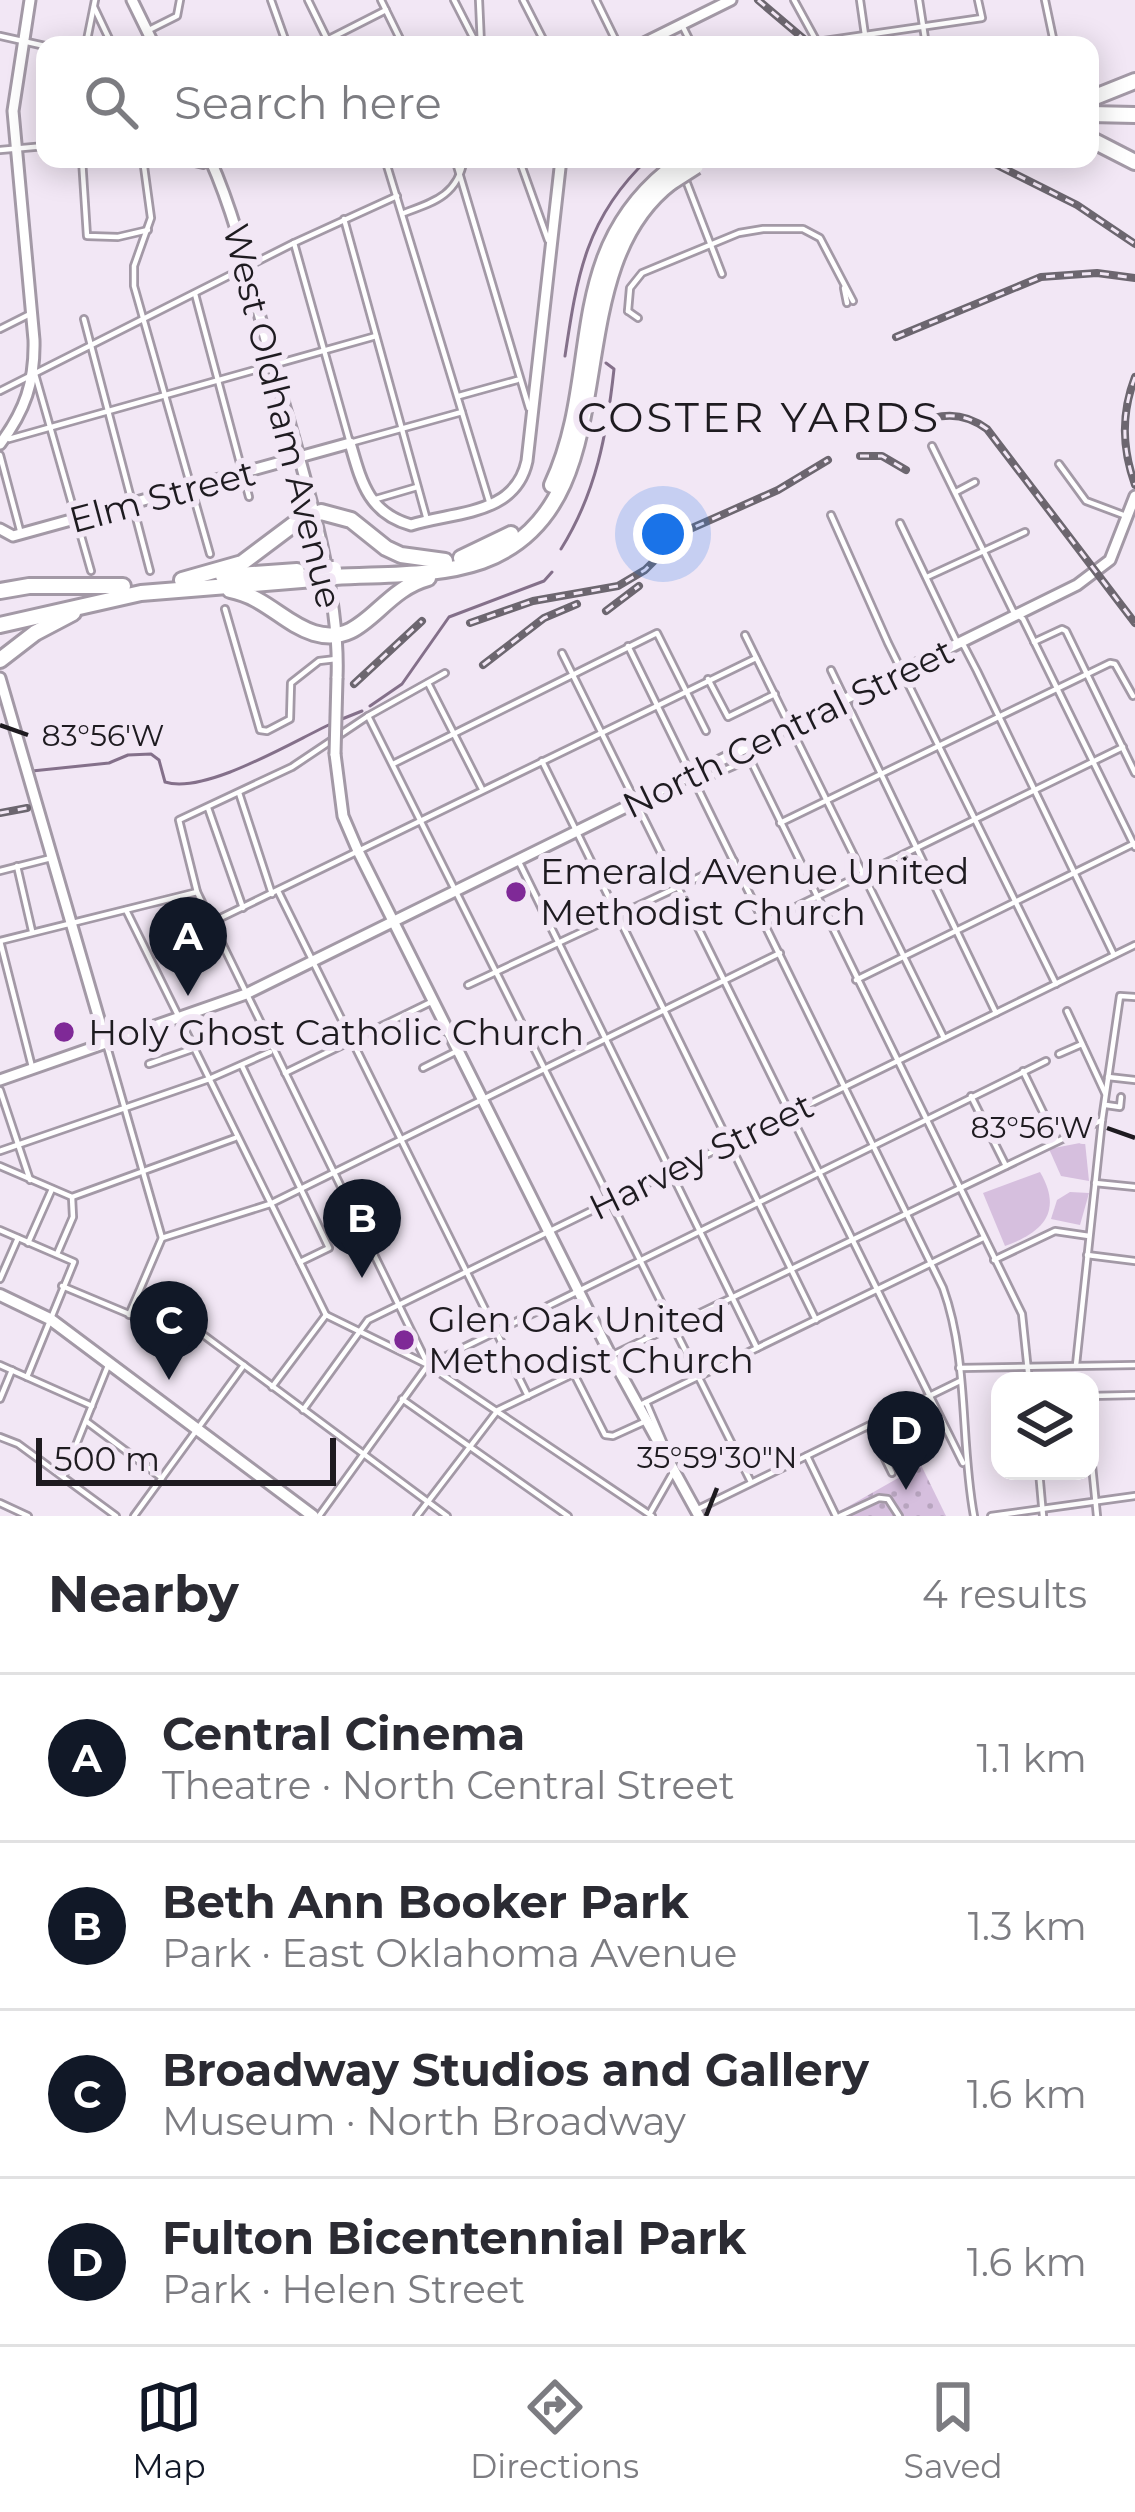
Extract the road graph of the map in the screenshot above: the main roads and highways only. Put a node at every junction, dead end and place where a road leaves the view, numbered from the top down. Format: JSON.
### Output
{"nodes":[{"id":1,"x":30,"y":0,"type":"edge"},
{"id":2,"x":132,"y":0,"type":"edge"},
{"id":3,"x":731,"y":0,"type":"edge"},
{"id":4,"x":150,"y":36,"type":"edge"},
{"id":5,"x":659,"y":36,"type":"edge"},
{"id":6,"x":1135,"y":81,"type":"edge"},
{"id":7,"x":1099,"y":95,"type":"edge"},
{"id":8,"x":1099,"y":118,"type":"edge"},
{"id":9,"x":1135,"y":119,"type":"edge"},
{"id":10,"x":1099,"y":144,"type":"edge"},
{"id":11,"x":1135,"y":162,"type":"edge"},
{"id":12,"x":215,"y":168,"type":"edge"},
{"id":13,"x":560,"y":168,"type":"edge"},
{"id":14,"x":671,"y":171,"type":"edge"},
{"id":15,"x":2,"y":442,"type":"edge"},
{"id":16,"x":299,"y":458,"type":"junction"},
{"id":17,"x":1135,"y":496,"type":"edge"},
{"id":18,"x":313,"y":513,"type":"junction"},
{"id":19,"x":0,"y":529,"type":"edge"},
{"id":20,"x":452,"y":564,"type":"junction"},
{"id":21,"x":313,"y":574,"type":"junction"},
{"id":22,"x":182,"y":580,"type":"junction"},
{"id":23,"x":122,"y":586,"type":"junction"},
{"id":24,"x":201,"y":587,"type":"junction"},
{"id":25,"x":0,"y":592,"type":"edge"},
{"id":26,"x":105,"y":599,"type":"junction"},
{"id":27,"x":0,"y":621,"type":"edge"},
{"id":28,"x":338,"y":636,"type":"junction"},
{"id":29,"x":0,"y":660,"type":"edge"},
{"id":30,"x":0,"y":678,"type":"edge"},
{"id":31,"x":3,"y":700,"type":"edge"},
{"id":32,"x":394,"y":922,"type":"junction"},
{"id":33,"x":106,"y":1042,"type":"junction"},
{"id":34,"x":0,"y":1080,"type":"edge"},
{"id":35,"x":0,"y":1295,"type":"edge"},
{"id":36,"x":698,"y":1513,"type":"edge"},
{"id":37,"x":316,"y":1516,"type":"edge"}],
"edges":[{"from":1,"to":15,"type":"main road"},
{"from":2,"to":4,"type":"main road"},
{"from":3,"to":5,"type":"main road"},
{"from":6,"to":7,"type":"highway"},
{"from":8,"to":9,"type":"highway"},
{"from":10,"to":11,"type":"highway"},
{"from":12,"to":16,"type":"main road","name":"West Oldham Avenue"},
{"from":13,"to":16,"type":"main road","name":"Elm Street"},
{"from":14,"to":20,"type":"highway"},
{"from":16,"to":18,"type":"main road","name":"West Oldham Avenue"},
{"from":16,"to":19,"type":"main road","name":"Elm Street"},
{"from":17,"to":32,"type":"main road","name":"North Central Street"},
{"from":18,"to":20,"type":"highway"},
{"from":18,"to":22,"type":"highway"},
{"from":18,"to":28,"type":"main road","name":"West Oldham Avenue"},
{"from":20,"to":21,"type":"highway","bridge":true},
{"from":20,"to":28,"type":"highway"},
{"from":21,"to":22,"type":"highway"},
{"from":21,"to":24,"type":"highway"},
{"from":22,"to":23,"type":"highway"},
{"from":23,"to":25,"type":"highway"},
{"from":23,"to":27,"type":"highway"},
{"from":24,"to":26,"type":"highway"},
{"from":24,"to":28,"type":"highway"},
{"from":26,"to":27,"type":"highway"},
{"from":26,"to":29,"type":"highway"},
{"from":28,"to":32,"type":"main road","name":"West Oldham Avenue","bridge":true},
{"from":30,"to":31,"type":"main road"},
{"from":31,"to":33,"type":"main road"},
{"from":32,"to":33,"type":"main road","name":"North Central Street"},
{"from":32,"to":36,"type":"main road","name":"West Oldham Avenue"},
{"from":33,"to":34,"type":"main road","name":"North Central Street"},
{"from":35,"to":37,"type":"main road"}]}
